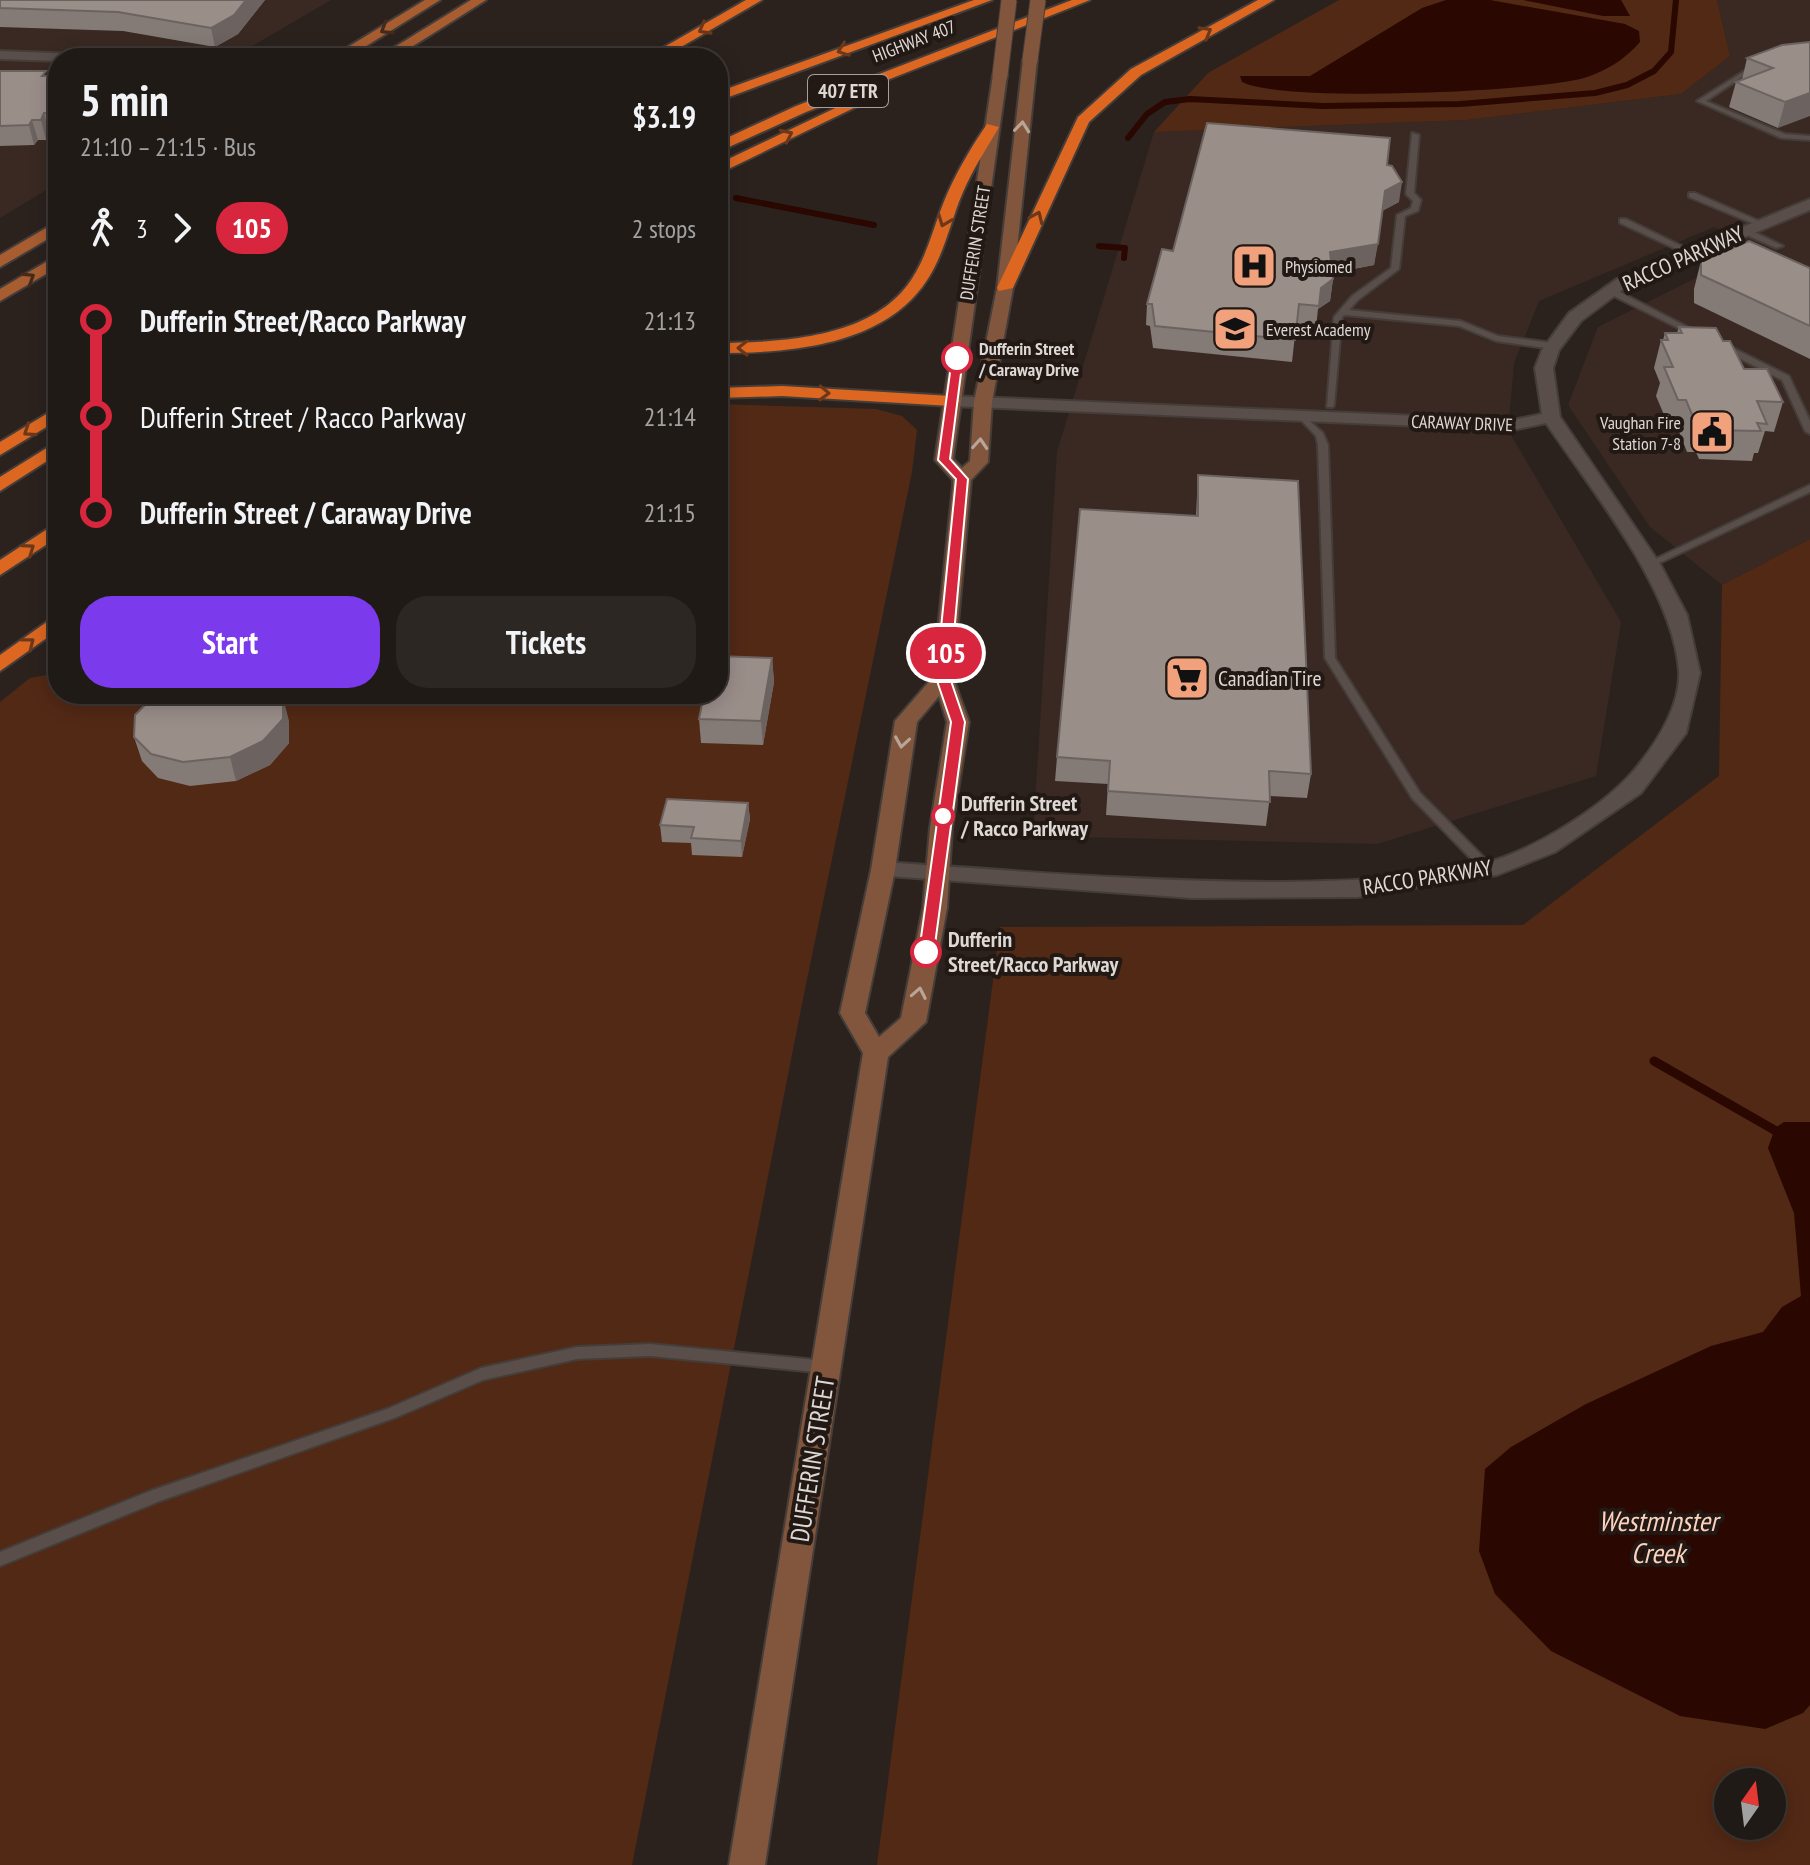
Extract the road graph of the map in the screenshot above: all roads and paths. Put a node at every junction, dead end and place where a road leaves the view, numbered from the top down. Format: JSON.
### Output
{"nodes":[{"id":1,"x":434,"y":0,"type":"edge"},
{"id":2,"x":480,"y":0,"type":"edge"},
{"id":3,"x":756,"y":0,"type":"edge"},
{"id":4,"x":1009,"y":0,"type":"edge"},
{"id":5,"x":1038,"y":0,"type":"edge"},
{"id":6,"x":1084,"y":0,"type":"edge"},
{"id":7,"x":1268,"y":0,"type":"edge"},
{"id":8,"x":979,"y":2,"type":"edge"},
{"id":9,"x":980,"y":39,"type":"junction"},
{"id":10,"x":354,"y":48,"type":"edge"},
{"id":11,"x":401,"y":48,"type":"edge"},
{"id":12,"x":670,"y":48,"type":"edge"},
{"id":13,"x":0,"y":55,"type":"edge"},
{"id":14,"x":48,"y":57,"type":"edge"},
{"id":15,"x":1767,"y":63,"type":"edge"},
{"id":16,"x":728,"y":93,"type":"edge"},
{"id":17,"x":992,"y":127,"type":"junction"},
{"id":18,"x":1415,"y":135,"type":"dead end"},
{"id":19,"x":1810,"y":138,"type":"edge"},
{"id":20,"x":728,"y":143,"type":"edge"},
{"id":21,"x":728,"y":165,"type":"edge"},
{"id":22,"x":1692,"y":195,"type":"dead end"},
{"id":23,"x":1810,"y":204,"type":"edge"},
{"id":24,"x":1623,"y":221,"type":"dead end"},
{"id":25,"x":1762,"y":224,"type":"junction"},
{"id":26,"x":1745,"y":231,"type":"junction"},
{"id":27,"x":48,"y":232,"type":"edge"},
{"id":28,"x":1779,"y":246,"type":"dead end"},
{"id":29,"x":1692,"y":253,"type":"junction"},
{"id":30,"x":0,"y":262,"type":"edge"},
{"id":31,"x":48,"y":266,"type":"edge"},
{"id":32,"x":1005,"y":288,"type":"junction"},
{"id":33,"x":1611,"y":291,"type":"junction"},
{"id":34,"x":0,"y":296,"type":"edge"},
{"id":35,"x":1343,"y":312,"type":"junction"},
{"id":36,"x":1705,"y":337,"type":"edge"},
{"id":37,"x":1718,"y":344,"type":"edge"},
{"id":38,"x":1553,"y":346,"type":"junction"},
{"id":39,"x":728,"y":348,"type":"edge"},
{"id":40,"x":987,"y":383,"type":"junction"},
{"id":41,"x":728,"y":393,"type":"edge"},
{"id":42,"x":951,"y":401,"type":"junction"},
{"id":43,"x":983,"y":402,"type":"junction"},
{"id":44,"x":1330,"y":405,"type":"junction"},
{"id":45,"x":1551,"y":417,"type":"junction"},
{"id":46,"x":1303,"y":418,"type":"junction"},
{"id":47,"x":48,"y":419,"type":"edge"},
{"id":48,"x":1810,"y":431,"type":"edge"},
{"id":49,"x":0,"y":450,"type":"edge"},
{"id":50,"x":48,"y":453,"type":"edge"},
{"id":51,"x":962,"y":479,"type":"junction"},
{"id":52,"x":0,"y":485,"type":"edge"},
{"id":53,"x":1810,"y":488,"type":"edge"},
{"id":54,"x":48,"y":535,"type":"edge"},
{"id":55,"x":1650,"y":564,"type":"junction"},
{"id":56,"x":0,"y":569,"type":"edge"},
{"id":57,"x":48,"y":628,"type":"edge"},
{"id":58,"x":0,"y":665,"type":"edge"},
{"id":59,"x":943,"y":678,"type":"junction"},
{"id":60,"x":883,"y":870,"type":"junction"},
{"id":61,"x":1489,"y":870,"type":"junction"},
{"id":62,"x":937,"y":872,"type":"junction"},
{"id":63,"x":876,"y":1053,"type":"junction"},
{"id":64,"x":827,"y":1367,"type":"junction"},
{"id":65,"x":0,"y":1559,"type":"edge"},
{"id":66,"x":747,"y":1865,"type":"edge"}],
"edges":[{"from":1,"to":10,"type":"main road","one_way":true},
{"from":2,"to":11,"type":"main road"},
{"from":3,"to":12,"type":"highway","one_way":true},
{"from":4,"to":17,"type":"main road","name":"DUFFERIN STREET","bridge":true},
{"from":32,"to":5,"type":"main road","name":"DUFFERIN STREET","one_way":true,"bridge":true},
{"from":6,"to":9,"type":"highway","name":"HIGHWAY 407","number":"407 ETR"},
{"from":32,"to":7,"type":"highway","one_way":true},
{"from":8,"to":16,"type":"highway","name":"HIGHWAY 407","number":"407 ETR","one_way":true},
{"from":9,"to":20,"type":"highway","name":"HIGHWAY 407","number":"407 ETR"},
{"from":21,"to":9,"type":"highway","one_way":true},
{"from":13,"to":14,"type":"street"},
{"from":15,"to":19,"type":"lane"},
{"from":17,"to":39,"type":"highway","one_way":true},
{"from":17,"to":42,"type":"main road","name":"DUFFERIN STREET"},
{"from":18,"to":35,"type":"lane"},
{"from":22,"to":25,"type":"lane"},
{"from":23,"to":25,"type":"street","name":"RACCO PARKWAY"},
{"from":24,"to":29,"type":"lane"},
{"from":25,"to":26,"type":"street","name":"RACCO PARKWAY"},
{"from":26,"to":28,"type":"lane"},
{"from":26,"to":29,"type":"street","name":"RACCO PARKWAY"},
{"from":27,"to":30,"type":"main road"},
{"from":29,"to":33,"type":"street","name":"RACCO PARKWAY"},
{"from":34,"to":31,"type":"main road","one_way":true},
{"from":32,"to":40,"type":"main road","name":"DUFFERIN STREET"},
{"from":33,"to":36,"type":"lane"},
{"from":33,"to":38,"type":"street","name":"RACCO PARKWAY"},
{"from":35,"to":38,"type":"lane"},
{"from":35,"to":44,"type":"lane"},
{"from":37,"to":48,"type":"lane"},
{"from":38,"to":45,"type":"street","name":"RACCO PARKWAY"},
{"from":40,"to":43,"type":"main road","name":"DUFFERIN STREET"},
{"from":40,"to":44,"type":"street","name":"CARAWAY DRIVE"},
{"from":41,"to":42,"type":"highway","one_way":true},
{"from":42,"to":43,"type":"street","name":"CARAWAY DRIVE"},
{"from":42,"to":51,"type":"main road","name":"DUFFERIN STREET"},
{"from":43,"to":46,"type":"street","name":"CARAWAY DRIVE"},
{"from":51,"to":43,"type":"main road","name":"DUFFERIN STREET","one_way":true},
{"from":44,"to":45,"type":"street","name":"CARAWAY DRIVE"},
{"from":45,"to":46,"type":"street","name":"CARAWAY DRIVE"},
{"from":45,"to":55,"type":"street","name":"RACCO PARKWAY"},
{"from":46,"to":61,"type":"lane"},
{"from":47,"to":49,"type":"highway","one_way":true},
{"from":50,"to":52,"type":"highway"},
{"from":51,"to":59,"type":"main road","name":"DUFFERIN STREET"},
{"from":53,"to":55,"type":"lane"},
{"from":56,"to":54,"type":"highway","one_way":true},
{"from":55,"to":61,"type":"street","name":"RACCO PARKWAY"},
{"from":58,"to":57,"type":"highway","one_way":true},
{"from":59,"to":60,"type":"main road","one_way":true},
{"from":59,"to":62,"type":"main road","name":"DUFFERIN STREET"},
{"from":60,"to":62,"type":"street","name":"RACCO PARKWAY"},
{"from":60,"to":63,"type":"main road"},
{"from":61,"to":62,"type":"street","name":"RACCO PARKWAY"},
{"from":63,"to":62,"type":"main road","name":"DUFFERIN STREET","one_way":true},
{"from":63,"to":64,"type":"main road","name":"DUFFERIN STREET"},
{"from":64,"to":65,"type":"lane"},
{"from":64,"to":66,"type":"main road","name":"DUFFERIN STREET"}]}
